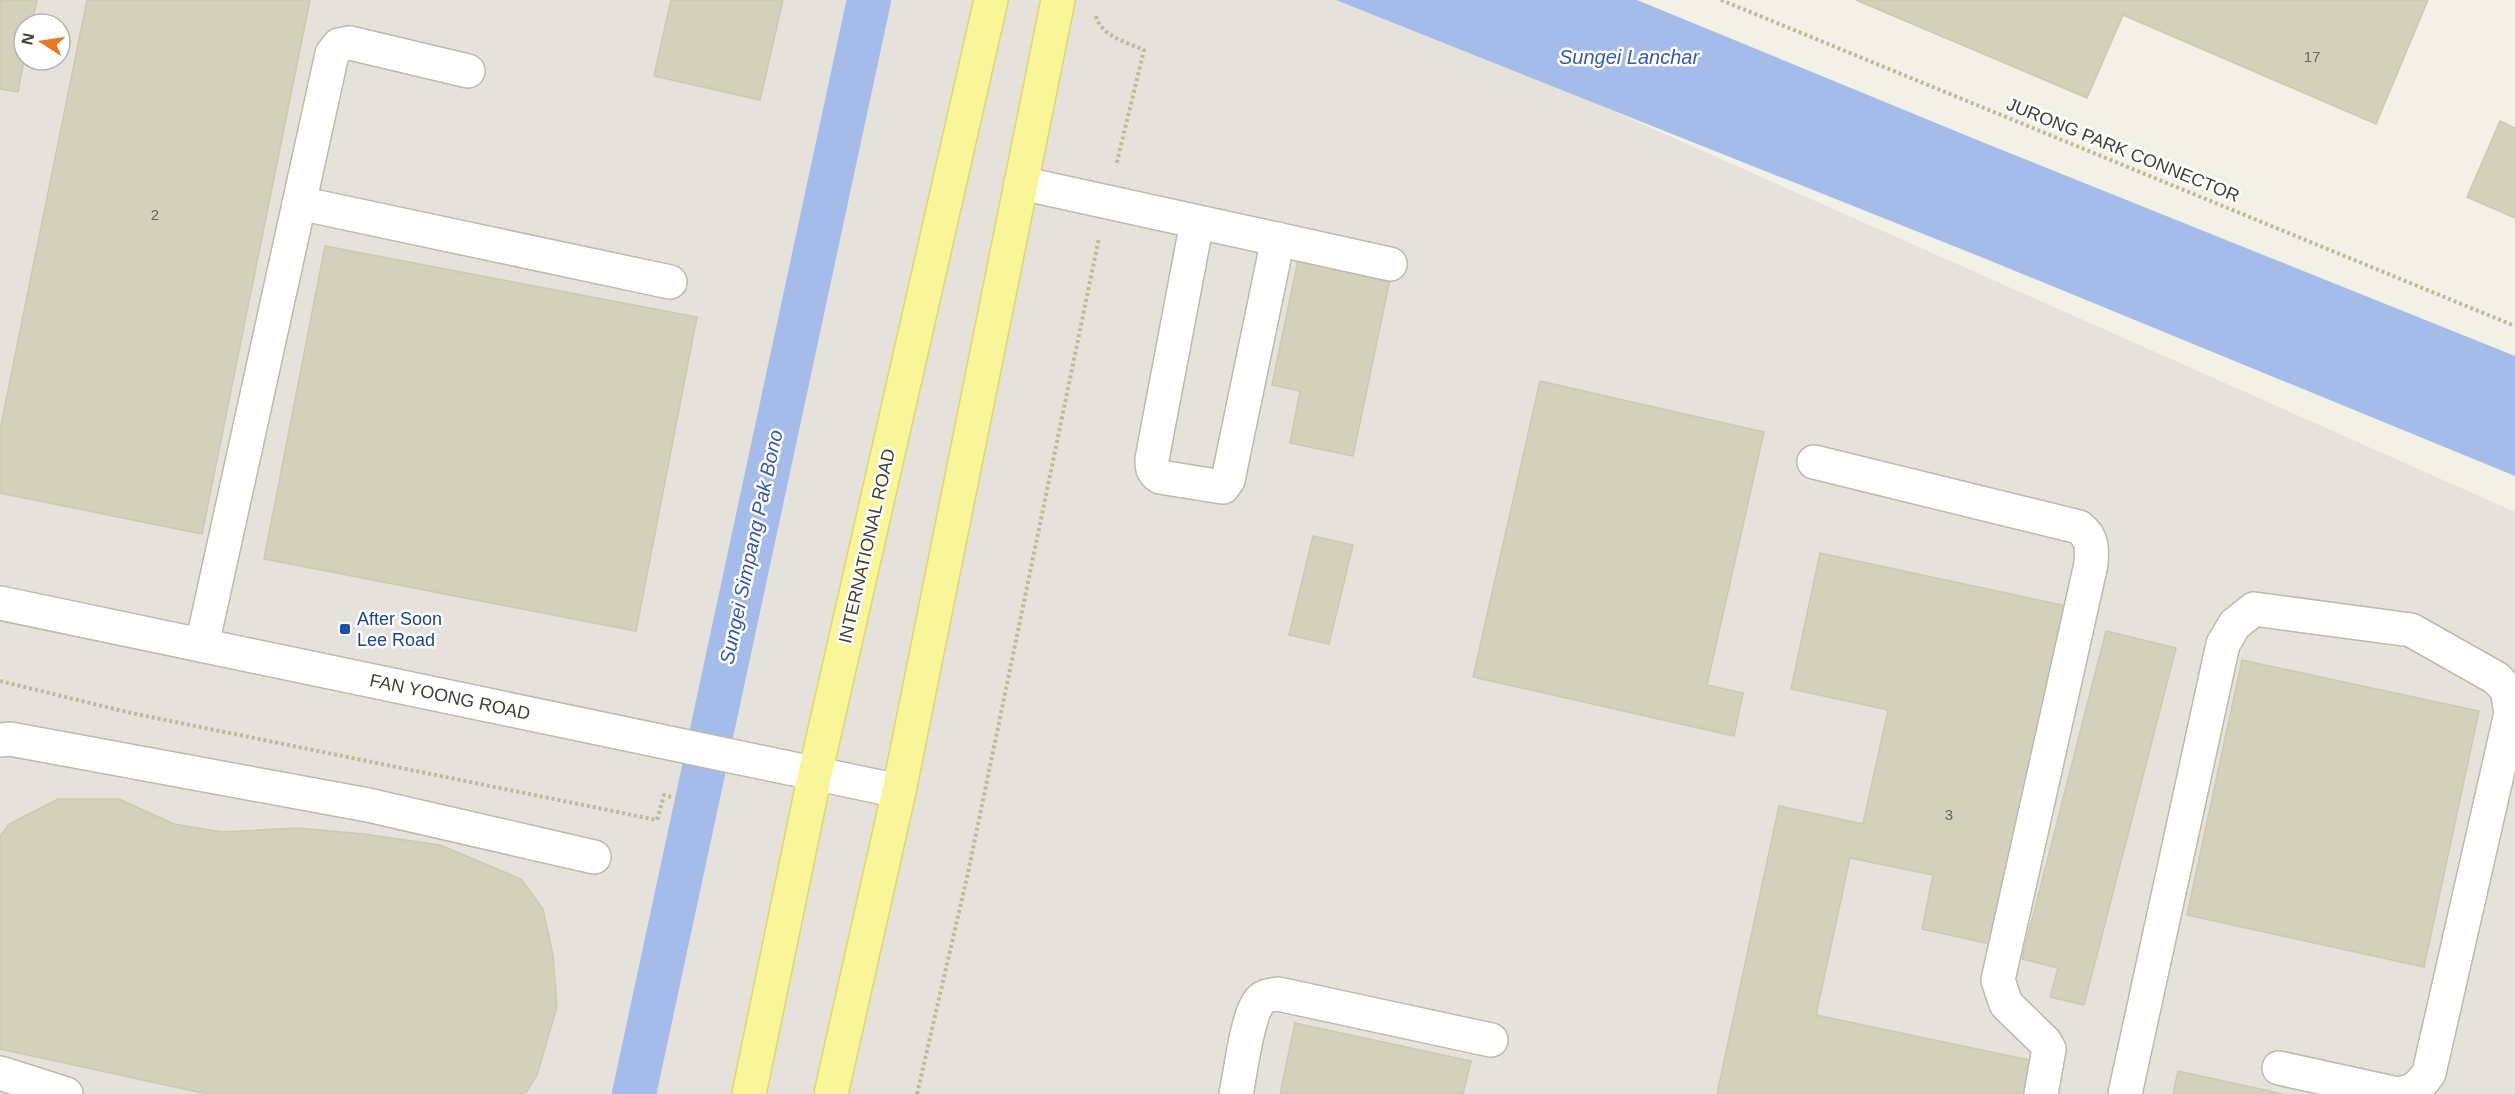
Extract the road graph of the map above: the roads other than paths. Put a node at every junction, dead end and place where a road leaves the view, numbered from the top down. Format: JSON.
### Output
{"nodes":[{"id":1,"x":991,"y":0,"type":"edge"},
{"id":2,"x":1058,"y":0,"type":"edge"},
{"id":3,"x":468,"y":70,"type":"dead end"},
{"id":4,"x":1021,"y":183,"type":"junction"},
{"id":5,"x":299,"y":203,"type":"junction"},
{"id":6,"x":1197,"y":222,"type":"junction"},
{"id":7,"x":1278,"y":239,"type":"junction"},
{"id":8,"x":1390,"y":264,"type":"dead end"},
{"id":9,"x":669,"y":282,"type":"dead end"},
{"id":10,"x":1814,"y":462,"type":"dead end"},
{"id":11,"x":0,"y":603,"type":"edge"},
{"id":12,"x":202,"y":645,"type":"junction"},
{"id":13,"x":0,"y":740,"type":"edge"},
{"id":14,"x":815,"y":774,"type":"junction"},
{"id":15,"x":899,"y":791,"type":"junction"},
{"id":16,"x":594,"y":857,"type":"dead end"},
{"id":17,"x":1491,"y":1041,"type":"dead end"},
{"id":18,"x":2279,"y":1068,"type":"dead end"},
{"id":19,"x":0,"y":1073,"type":"edge"},
{"id":20,"x":66,"y":1094,"type":"edge"},
{"id":21,"x":749,"y":1094,"type":"edge"},
{"id":22,"x":831,"y":1094,"type":"edge"},
{"id":23,"x":1236,"y":1094,"type":"edge"},
{"id":24,"x":2041,"y":1094,"type":"edge"},
{"id":25,"x":2125,"y":1094,"type":"edge"}],
"edges":[{"from":1,"to":14,"type":"main road","name":"INTERNATIONAL ROAD"},
{"from":2,"to":4,"type":"main road"},
{"from":3,"to":5,"type":"street"},
{"from":4,"to":6,"type":"street"},
{"from":4,"to":15,"type":"main road"},
{"from":5,"to":9,"type":"street"},
{"from":5,"to":12,"type":"street"},
{"from":6,"to":7,"type":"street"},
{"from":6,"to":7,"type":"street"},
{"from":7,"to":8,"type":"street"},
{"from":10,"to":24,"type":"street"},
{"from":11,"to":12,"type":"street","name":"FAN YOONG ROAD"},
{"from":12,"to":14,"type":"street","name":"FAN YOONG ROAD"},
{"from":13,"to":16,"type":"street"},
{"from":14,"to":15,"type":"street","name":"FAN YOONG ROAD"},
{"from":14,"to":21,"type":"main road","name":"INTERNATIONAL ROAD"},
{"from":15,"to":22,"type":"main road"},
{"from":17,"to":23,"type":"street"},
{"from":18,"to":25,"type":"street"},
{"from":19,"to":20,"type":"street"}]}
